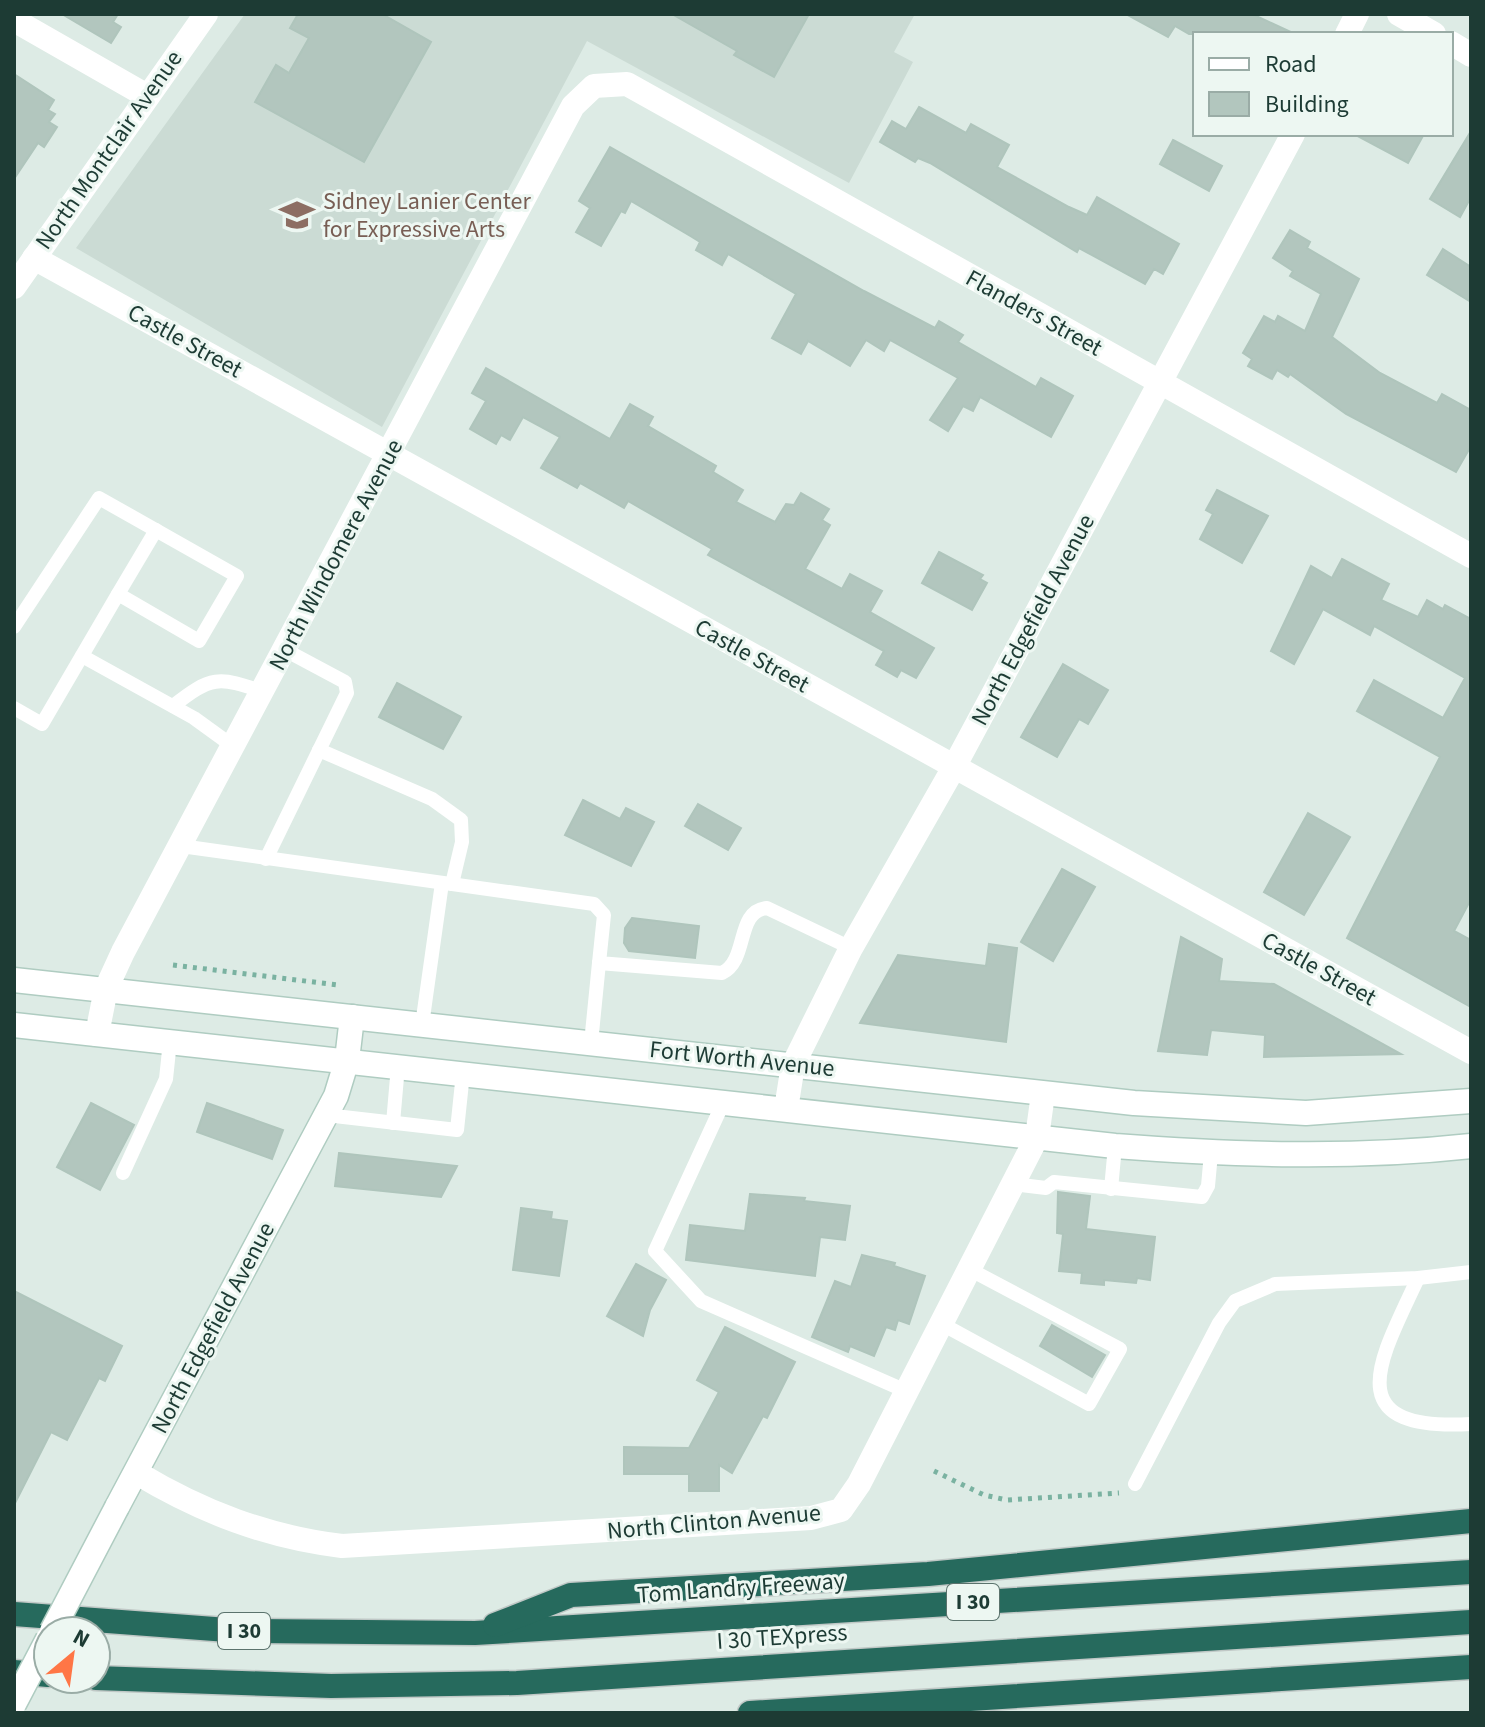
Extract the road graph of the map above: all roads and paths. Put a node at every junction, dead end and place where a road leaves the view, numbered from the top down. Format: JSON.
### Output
{"nodes":[{"id":1,"x":206,"y":14,"type":"edge"},
{"id":2,"x":1357,"y":14,"type":"edge"},
{"id":3,"x":1399,"y":14,"type":"edge"},
{"id":4,"x":14,"y":20,"type":"edge"},
{"id":5,"x":1348,"y":32,"type":"edge"},
{"id":6,"x":1430,"y":32,"type":"edge"},
{"id":7,"x":1453,"y":44,"type":"edge"},
{"id":8,"x":1471,"y":55,"type":"edge"},
{"id":9,"x":594,"y":86,"type":"joint"},
{"id":10,"x":147,"y":96,"type":"junction"},
{"id":11,"x":1292,"y":136,"type":"edge"},
{"id":12,"x":34,"y":258,"type":"junction"},
{"id":13,"x":14,"y":287,"type":"edge"},
{"id":14,"x":1160,"y":383,"type":"junction"},
{"id":15,"x":389,"y":454,"type":"junction"},
{"id":16,"x":156,"y":530,"type":"junction"},
{"id":17,"x":1471,"y":556,"type":"edge"},
{"id":18,"x":118,"y":594,"type":"junction"},
{"id":19,"x":14,"y":627,"type":"edge"},
{"id":20,"x":287,"y":651,"type":"junction"},
{"id":21,"x":82,"y":656,"type":"junction"},
{"id":22,"x":264,"y":692,"type":"junction"},
{"id":23,"x":173,"y":706,"type":"junction"},
{"id":24,"x":14,"y":708,"type":"edge"},
{"id":25,"x":234,"y":747,"type":"junction"},
{"id":26,"x":319,"y":750,"type":"junction"},
{"id":27,"x":953,"y":769,"type":"junction"},
{"id":28,"x":181,"y":846,"type":"junction"},
{"id":29,"x":266,"y":859,"type":"junction"},
{"id":30,"x":447,"y":883,"type":"junction"},
{"id":31,"x":851,"y":948,"type":"junction"},
{"id":32,"x":599,"y":963,"type":"junction"},
{"id":33,"x":173,"y":965,"type":"dead end"},
{"id":34,"x":14,"y":980,"type":"edge"},
{"id":35,"x":338,"y":985,"type":"dead end"},
{"id":36,"x":106,"y":989,"type":"junction"},
{"id":37,"x":352,"y":1017,"type":"junction"},
{"id":38,"x":14,"y":1025,"type":"edge"},
{"id":39,"x":422,"y":1025,"type":"junction"},
{"id":40,"x":97,"y":1034,"type":"junction"},
{"id":41,"x":170,"y":1041,"type":"junction"},
{"id":42,"x":591,"y":1043,"type":"junction"},
{"id":43,"x":1471,"y":1052,"type":"edge"},
{"id":44,"x":347,"y":1060,"type":"junction"},
{"id":45,"x":793,"y":1065,"type":"junction"},
{"id":46,"x":398,"y":1066,"type":"junction"},
{"id":47,"x":463,"y":1073,"type":"junction"},
{"id":48,"x":1043,"y":1094,"type":"junction"},
{"id":49,"x":724,"y":1101,"type":"junction"},
{"id":50,"x":1471,"y":1101,"type":"edge"},
{"id":51,"x":786,"y":1109,"type":"junction"},
{"id":52,"x":326,"y":1115,"type":"junction"},
{"id":53,"x":393,"y":1123,"type":"junction"},
{"id":54,"x":1037,"y":1137,"type":"junction"},
{"id":55,"x":1115,"y":1146,"type":"junction"},
{"id":56,"x":1471,"y":1146,"type":"edge"},
{"id":57,"x":1211,"y":1153,"type":"junction"},
{"id":58,"x":123,"y":1173,"type":"dead end"},
{"id":59,"x":1013,"y":1184,"type":"junction"},
{"id":60,"x":1111,"y":1189,"type":"junction"},
{"id":61,"x":969,"y":1269,"type":"junction"},
{"id":62,"x":1471,"y":1272,"type":"edge"},
{"id":63,"x":1418,"y":1278,"type":"junction"},
{"id":64,"x":940,"y":1323,"type":"junction"},
{"id":65,"x":906,"y":1391,"type":"junction"},
{"id":66,"x":1471,"y":1424,"type":"edge"},
{"id":67,"x":934,"y":1471,"type":"dead end"},
{"id":68,"x":137,"y":1473,"type":"junction"},
{"id":69,"x":1135,"y":1484,"type":"joint"},
{"id":70,"x":1471,"y":1521,"type":"edge"},
{"id":71,"x":1471,"y":1572,"type":"edge"},
{"id":72,"x":14,"y":1614,"type":"edge"},
{"id":73,"x":60,"y":1615,"type":"edge"},
{"id":74,"x":1471,"y":1622,"type":"edge"},
{"id":75,"x":475,"y":1633,"type":"junction"},
{"id":76,"x":1471,"y":1667,"type":"edge"},
{"id":77,"x":32,"y":1670,"type":"edge"},
{"id":78,"x":112,"y":1679,"type":"edge"},
{"id":79,"x":14,"y":1704,"type":"edge"},
{"id":80,"x":14,"y":1712,"type":"edge"},
{"id":81,"x":25,"y":1713,"type":"edge"},
{"id":82,"x":750,"y":1713,"type":"edge"}],
"edges":[{"from":1,"to":10,"type":"street","name":"North Montclair Avenue"},
{"from":2,"to":5,"type":"street"},
{"from":3,"to":6,"type":"street"},
{"from":4,"to":10,"type":"street"},
{"from":7,"to":8,"type":"street"},
{"from":9,"to":14,"type":"street","name":"Flanders Street"},
{"from":9,"to":15,"type":"street","name":"North Windomere Avenue"},
{"from":10,"to":12,"type":"street","name":"North Montclair Avenue"},
{"from":11,"to":14,"type":"street","name":"North Edgefield Avenue"},
{"from":12,"to":13,"type":"street","name":"North Montclair Avenue"},
{"from":12,"to":15,"type":"street","name":"Castle Street"},
{"from":14,"to":17,"type":"street","name":"Flanders Street"},
{"from":14,"to":27,"type":"street","name":"North Edgefield Avenue"},
{"from":15,"to":20,"type":"street","name":"North Windomere Avenue"},
{"from":15,"to":27,"type":"street","name":"Castle Street"},
{"from":16,"to":18,"type":"lane"},
{"from":16,"to":18,"type":"lane"},
{"from":16,"to":19,"type":"lane"},
{"from":18,"to":21,"type":"lane"},
{"from":20,"to":22,"type":"street","name":"North Windomere Avenue"},
{"from":20,"to":26,"type":"lane"},
{"from":21,"to":23,"type":"lane"},
{"from":21,"to":24,"type":"lane"},
{"from":22,"to":23,"type":"lane"},
{"from":22,"to":25,"type":"street","name":"North Windomere Avenue"},
{"from":23,"to":25,"type":"lane"},
{"from":25,"to":28,"type":"street","name":"North Windomere Avenue"},
{"from":26,"to":29,"type":"lane"},
{"from":26,"to":30,"type":"lane"},
{"from":27,"to":31,"type":"street","name":"North Edgefield Avenue"},
{"from":27,"to":43,"type":"street","name":"Castle Street"},
{"from":28,"to":29,"type":"lane"},
{"from":28,"to":36,"type":"street","name":"North Windomere Avenue"},
{"from":29,"to":30,"type":"lane"},
{"from":30,"to":32,"type":"lane"},
{"from":30,"to":39,"type":"lane"},
{"from":31,"to":32,"type":"lane"},
{"from":31,"to":45,"type":"street","name":"North Edgefield Avenue"},
{"from":32,"to":42,"type":"lane"},
{"from":33,"to":35,"type":"path"},
{"from":34,"to":36,"type":"street","name":"Fort Worth Avenue"},
{"from":36,"to":37,"type":"street","name":"Fort Worth Avenue"},
{"from":36,"to":40,"type":"street","name":"North Windomere Avenue"},
{"from":37,"to":39,"type":"street","name":"Fort Worth Avenue"},
{"from":37,"to":44,"type":"street","name":"North Edgefield Avenue"},
{"from":38,"to":40,"type":"street","name":"Fort Worth Avenue"},
{"from":39,"to":42,"type":"street","name":"Fort Worth Avenue"},
{"from":40,"to":41,"type":"street","name":"Fort Worth Avenue"},
{"from":41,"to":44,"type":"street","name":"Fort Worth Avenue"},
{"from":41,"to":58,"type":"lane"},
{"from":42,"to":45,"type":"street","name":"Fort Worth Avenue"},
{"from":44,"to":46,"type":"street","name":"Fort Worth Avenue"},
{"from":44,"to":52,"type":"street","name":"North Edgefield Avenue"},
{"from":45,"to":48,"type":"street","name":"Fort Worth Avenue"},
{"from":45,"to":51,"type":"street","name":"North Edgefield Avenue"},
{"from":46,"to":47,"type":"street","name":"Fort Worth Avenue"},
{"from":46,"to":53,"type":"lane"},
{"from":47,"to":49,"type":"street","name":"Fort Worth Avenue"},
{"from":47,"to":53,"type":"lane"},
{"from":48,"to":50,"type":"street","name":"Fort Worth Avenue"},
{"from":48,"to":54,"type":"street","name":"North Clinton Avenue"},
{"from":49,"to":51,"type":"street","name":"Fort Worth Avenue"},
{"from":49,"to":65,"type":"lane"},
{"from":51,"to":54,"type":"street","name":"Fort Worth Avenue"},
{"from":52,"to":53,"type":"lane"},
{"from":52,"to":68,"type":"street","name":"North Edgefield Avenue"},
{"from":54,"to":55,"type":"street","name":"Fort Worth Avenue"},
{"from":54,"to":59,"type":"street","name":"North Clinton Avenue"},
{"from":55,"to":57,"type":"street","name":"Fort Worth Avenue"},
{"from":55,"to":60,"type":"lane"},
{"from":56,"to":57,"type":"street","name":"Fort Worth Avenue"},
{"from":57,"to":60,"type":"lane"},
{"from":59,"to":60,"type":"lane"},
{"from":59,"to":61,"type":"street","name":"North Clinton Avenue"},
{"from":61,"to":64,"type":"street","name":"North Clinton Avenue"},
{"from":61,"to":64,"type":"lane"},
{"from":62,"to":63,"type":"lane"},
{"from":63,"to":66,"type":"lane"},
{"from":63,"to":69,"type":"lane"},
{"from":64,"to":65,"type":"street","name":"North Clinton Avenue"},
{"from":65,"to":68,"type":"street","name":"North Clinton Avenue"},
{"from":67,"to":69,"type":"path"},
{"from":68,"to":73,"type":"street","name":"North Edgefield Avenue","bridge":true},
{"from":70,"to":75,"type":"highway"},
{"from":71,"to":75,"type":"highway","name":"Tom Landry Freeway","number":"I 30"},
{"from":72,"to":75,"type":"highway","name":"Tom Landry Freeway","number":"I 30"},
{"from":74,"to":78,"type":"highway","name":"I 30 TEXpress"},
{"from":76,"to":82,"type":"highway"},
{"from":77,"to":79,"type":"street","bridge":true},
{"from":80,"to":81,"type":"highway"}]}
